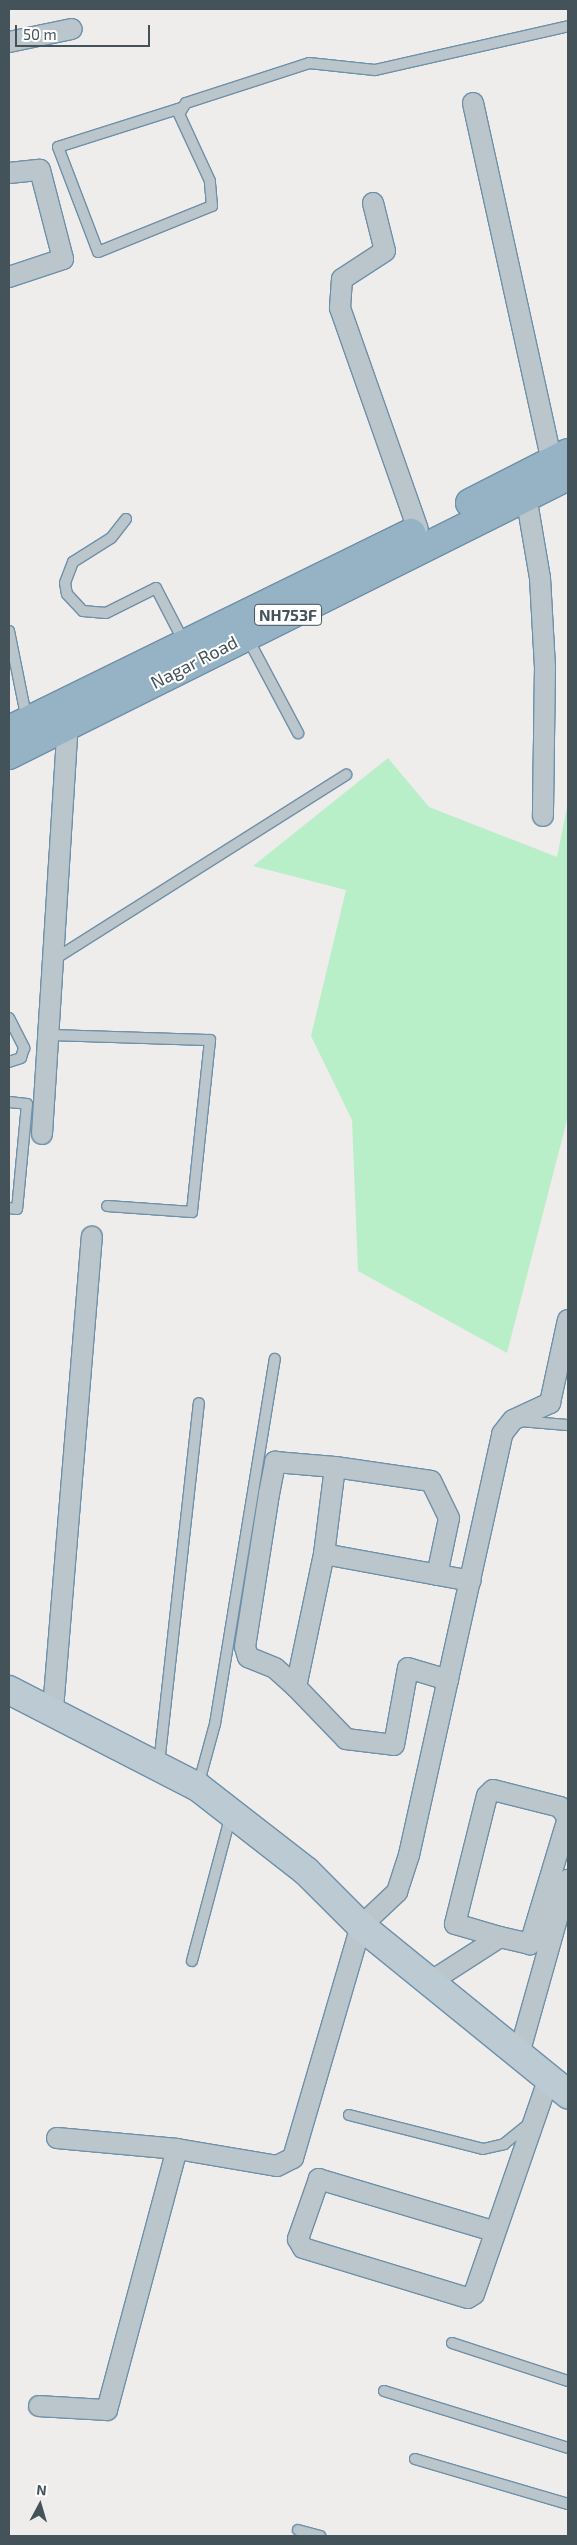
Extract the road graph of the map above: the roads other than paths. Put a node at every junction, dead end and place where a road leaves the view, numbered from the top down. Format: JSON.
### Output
{"nodes":[{"id":1,"x":568,"y":26,"type":"edge"},
{"id":2,"x":72,"y":29,"type":"dead end"},
{"id":3,"x":9,"y":42,"type":"edge"},
{"id":4,"x":472,"y":103,"type":"dead end"},
{"id":5,"x":181,"y":108,"type":"junction"},
{"id":6,"x":9,"y":173,"type":"edge"},
{"id":7,"x":373,"y":203,"type":"dead end"},
{"id":8,"x":9,"y":277,"type":"edge"},
{"id":9,"x":563,"y":463,"type":"edge"},
{"id":10,"x":526,"y":496,"type":"junction"},
{"id":11,"x":126,"y":519,"type":"dead end"},
{"id":12,"x":418,"y":529,"type":"junction"},
{"id":13,"x":9,"y":631,"type":"edge"},
{"id":14,"x":247,"y":636,"type":"junction"},
{"id":15,"x":185,"y":643,"type":"junction"},
{"id":16,"x":18,"y":726,"type":"edge"},
{"id":17,"x":68,"y":726,"type":"junction"},
{"id":18,"x":298,"y":732,"type":"dead end"},
{"id":19,"x":9,"y":755,"type":"edge"},
{"id":20,"x":346,"y":775,"type":"dead end"},
{"id":21,"x":543,"y":816,"type":"dead end"},
{"id":22,"x":53,"y":960,"type":"junction"},
{"id":23,"x":9,"y":1018,"type":"edge"},
{"id":24,"x":48,"y":1035,"type":"junction"},
{"id":25,"x":9,"y":1062,"type":"edge"},
{"id":26,"x":9,"y":1102,"type":"edge"},
{"id":27,"x":42,"y":1134,"type":"dead end"},
{"id":28,"x":107,"y":1206,"type":"dead end"},
{"id":29,"x":9,"y":1208,"type":"edge"},
{"id":30,"x":92,"y":1237,"type":"dead end"},
{"id":31,"x":568,"y":1320,"type":"edge"},
{"id":32,"x":275,"y":1359,"type":"dead end"},
{"id":33,"x":199,"y":1404,"type":"dead end"},
{"id":34,"x":513,"y":1420,"type":"junction"},
{"id":35,"x":568,"y":1426,"type":"edge"},
{"id":36,"x":336,"y":1467,"type":"junction"},
{"id":37,"x":324,"y":1554,"type":"junction"},
{"id":38,"x":437,"y":1574,"type":"junction"},
{"id":39,"x":471,"y":1580,"type":"junction"},
{"id":40,"x":448,"y":1680,"type":"junction"},
{"id":41,"x":296,"y":1687,"type":"junction"},
{"id":42,"x":9,"y":1690,"type":"edge"},
{"id":43,"x":53,"y":1709,"type":"junction"},
{"id":44,"x":159,"y":1764,"type":"junction"},
{"id":45,"x":198,"y":1787,"type":"junction"},
{"id":46,"x":231,"y":1813,"type":"junction"},
{"id":47,"x":568,"y":1880,"type":"edge"},
{"id":48,"x":361,"y":1926,"type":"junction"},
{"id":49,"x":500,"y":1937,"type":"junction"},
{"id":50,"x":192,"y":1961,"type":"dead end"},
{"id":51,"x":430,"y":1982,"type":"junction"},
{"id":52,"x":519,"y":2054,"type":"junction"},
{"id":53,"x":558,"y":2086,"type":"edge"},
{"id":54,"x":349,"y":2115,"type":"dead end"},
{"id":55,"x":533,"y":2121,"type":"junction"},
{"id":56,"x":57,"y":2138,"type":"dead end"},
{"id":57,"x":177,"y":2149,"type":"junction"},
{"id":58,"x":493,"y":2231,"type":"junction"},
{"id":59,"x":452,"y":2343,"type":"dead end"},
{"id":60,"x":568,"y":2381,"type":"edge"},
{"id":61,"x":384,"y":2391,"type":"dead end"},
{"id":62,"x":39,"y":2406,"type":"dead end"},
{"id":63,"x":568,"y":2448,"type":"edge"},
{"id":64,"x":415,"y":2459,"type":"dead end"},
{"id":65,"x":568,"y":2504,"type":"edge"},
{"id":66,"x":298,"y":2530,"type":"dead end"},
{"id":67,"x":320,"y":2536,"type":"edge"}],
"edges":[{"from":1,"to":5,"type":"lane"},
{"from":2,"to":3,"type":"street"},
{"from":4,"to":9,"type":"street"},
{"from":5,"to":5,"type":"lane"},
{"from":6,"to":8,"type":"street"},
{"from":7,"to":12,"type":"street"},
{"from":9,"to":10,"type":"highway","name":"Nagar Road","number":"NH753F"},
{"from":9,"to":12,"type":"highway","name":"Nagar Road","number":"NH753F"},
{"from":10,"to":14,"type":"highway","name":"Nagar Road","number":"NH753F"},
{"from":10,"to":21,"type":"street"},
{"from":11,"to":15,"type":"lane"},
{"from":12,"to":15,"type":"highway","name":"Nagar Road","number":"NH753F"},
{"from":13,"to":16,"type":"lane"},
{"from":14,"to":17,"type":"highway","name":"Nagar Road","number":"NH753F"},
{"from":14,"to":18,"type":"lane"},
{"from":15,"to":16,"type":"highway","name":"Nagar Road","number":"NH753F"},
{"from":17,"to":19,"type":"highway","name":"Nagar Road","number":"NH753F"},
{"from":17,"to":22,"type":"street"},
{"from":20,"to":22,"type":"lane"},
{"from":22,"to":24,"type":"street"},
{"from":23,"to":25,"type":"lane"},
{"from":24,"to":27,"type":"street"},
{"from":24,"to":28,"type":"lane"},
{"from":26,"to":29,"type":"lane"},
{"from":30,"to":43,"type":"street"},
{"from":31,"to":34,"type":"street"},
{"from":32,"to":45,"type":"lane"},
{"from":33,"to":44,"type":"lane"},
{"from":34,"to":35,"type":"lane"},
{"from":34,"to":39,"type":"street"},
{"from":36,"to":37,"type":"street"},
{"from":36,"to":38,"type":"street"},
{"from":36,"to":41,"type":"street"},
{"from":37,"to":38,"type":"street"},
{"from":37,"to":41,"type":"street"},
{"from":38,"to":39,"type":"street"},
{"from":39,"to":40,"type":"street"},
{"from":40,"to":41,"type":"street"},
{"from":40,"to":48,"type":"street"},
{"from":42,"to":43,"type":"main road"},
{"from":43,"to":44,"type":"main road"},
{"from":44,"to":45,"type":"main road"},
{"from":45,"to":46,"type":"main road"},
{"from":46,"to":48,"type":"main road"},
{"from":46,"to":50,"type":"lane"},
{"from":47,"to":52,"type":"street"},
{"from":48,"to":51,"type":"main road"},
{"from":48,"to":57,"type":"street"},
{"from":49,"to":49,"type":"street"},
{"from":49,"to":51,"type":"street"},
{"from":51,"to":52,"type":"main road"},
{"from":52,"to":53,"type":"main road"},
{"from":53,"to":55,"type":"street"},
{"from":54,"to":55,"type":"lane"},
{"from":55,"to":58,"type":"street"},
{"from":56,"to":57,"type":"street"},
{"from":57,"to":62,"type":"street"},
{"from":58,"to":58,"type":"street"},
{"from":59,"to":60,"type":"lane"},
{"from":61,"to":63,"type":"lane"},
{"from":64,"to":65,"type":"lane"},
{"from":66,"to":67,"type":"lane"}]}
